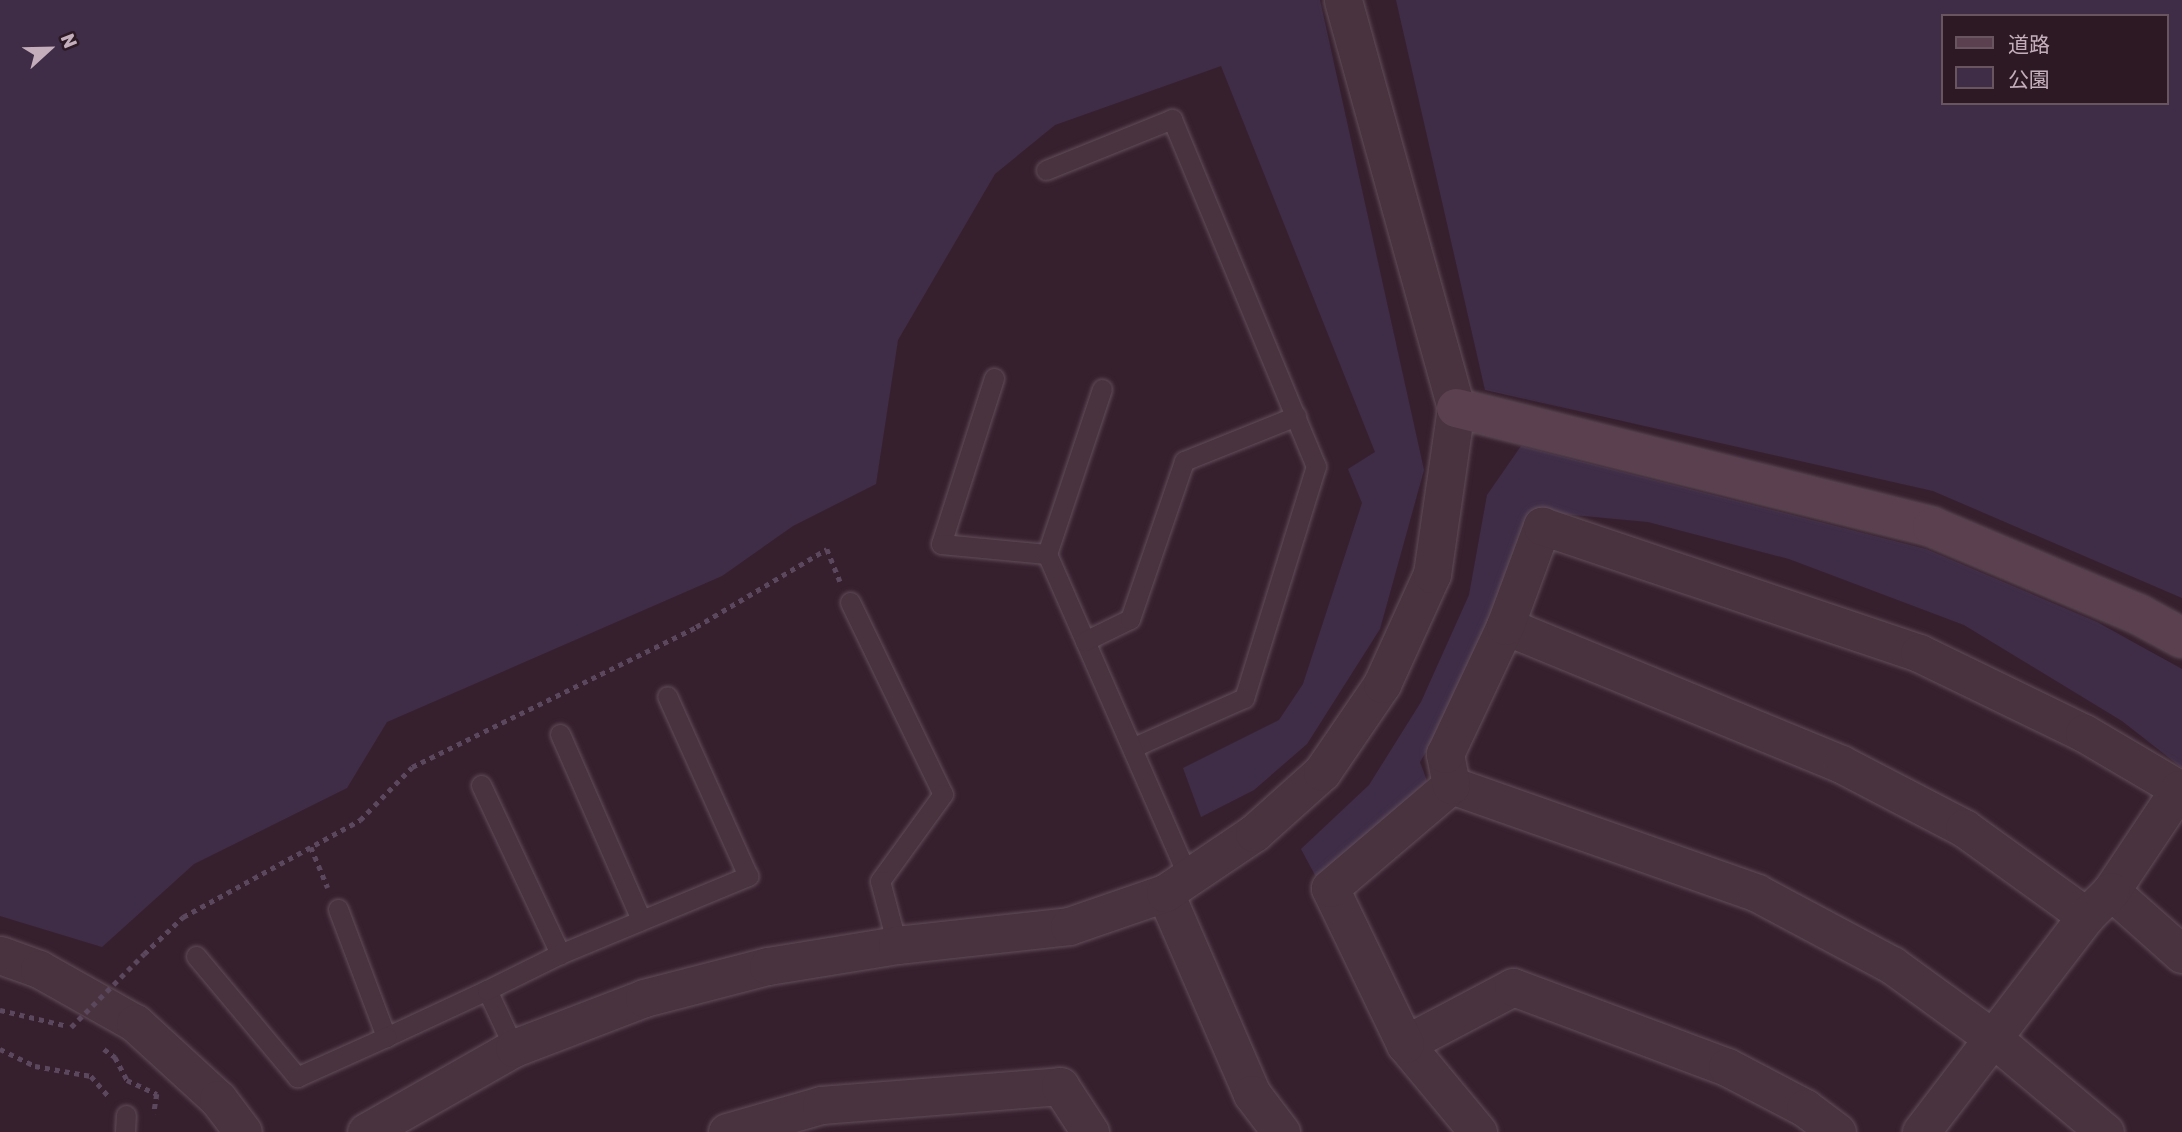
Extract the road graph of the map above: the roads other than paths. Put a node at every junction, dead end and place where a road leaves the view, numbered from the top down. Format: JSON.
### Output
{"nodes":[{"id":1,"x":1343,"y":0,"type":"edge"},
{"id":2,"x":1046,"y":170,"type":"dead end"},
{"id":3,"x":994,"y":378,"type":"dead end"},
{"id":4,"x":1102,"y":389,"type":"dead end"},
{"id":5,"x":1455,"y":408,"type":"junction"},
{"id":6,"x":1296,"y":416,"type":"junction"},
{"id":7,"x":1047,"y":554,"type":"junction"},
{"id":8,"x":850,"y":602,"type":"road end"},
{"id":9,"x":1505,"y":626,"type":"junction"},
{"id":10,"x":2182,"y":638,"type":"edge"},
{"id":11,"x":1085,"y":641,"type":"junction"},
{"id":12,"x":667,"y":696,"type":"dead end"},
{"id":13,"x":560,"y":734,"type":"dead end"},
{"id":14,"x":1134,"y":747,"type":"junction"},
{"id":15,"x":481,"y":785,"type":"dead end"},
{"id":16,"x":1451,"y":785,"type":"junction"},
{"id":17,"x":1177,"y":885,"type":"junction"},
{"id":18,"x":2099,"y":903,"type":"junction"},
{"id":19,"x":338,"y":909,"type":"road end"},
{"id":20,"x":641,"y":919,"type":"junction"},
{"id":21,"x":897,"y":945,"type":"junction"},
{"id":22,"x":560,"y":954,"type":"junction"},
{"id":23,"x":2182,"y":954,"type":"edge"},
{"id":24,"x":0,"y":955,"type":"edge"},
{"id":25,"x":196,"y":956,"type":"dead end"},
{"id":26,"x":487,"y":990,"type":"junction"},
{"id":27,"x":386,"y":1037,"type":"junction"},
{"id":28,"x":1994,"y":1039,"type":"junction"},
{"id":29,"x":1405,"y":1044,"type":"junction"},
{"id":30,"x":514,"y":1048,"type":"junction"},
{"id":31,"x":243,"y":1132,"type":"edge"},
{"id":32,"x":366,"y":1132,"type":"edge"},
{"id":33,"x":727,"y":1132,"type":"edge"},
{"id":34,"x":1090,"y":1132,"type":"edge"},
{"id":35,"x":1281,"y":1132,"type":"edge"},
{"id":36,"x":1478,"y":1132,"type":"edge"},
{"id":37,"x":1837,"y":1132,"type":"edge"},
{"id":38,"x":1921,"y":1132,"type":"edge"},
{"id":39,"x":2105,"y":1132,"type":"edge"}],
"edges":[{"from":1,"to":5,"type":"street"},
{"from":2,"to":6,"type":"lane"},
{"from":3,"to":7,"type":"lane"},
{"from":4,"to":7,"type":"lane"},
{"from":5,"to":10,"type":"street"},
{"from":5,"to":17,"type":"street"},
{"from":6,"to":11,"type":"lane"},
{"from":6,"to":14,"type":"lane"},
{"from":7,"to":11,"type":"lane"},
{"from":8,"to":21,"type":"lane"},
{"from":9,"to":16,"type":"street"},
{"from":9,"to":18,"type":"street"},
{"from":9,"to":18,"type":"street"},
{"from":11,"to":14,"type":"lane"},
{"from":12,"to":20,"type":"lane"},
{"from":13,"to":20,"type":"lane"},
{"from":14,"to":17,"type":"lane"},
{"from":15,"to":22,"type":"lane"},
{"from":16,"to":28,"type":"street"},
{"from":16,"to":29,"type":"street"},
{"from":17,"to":21,"type":"street"},
{"from":17,"to":35,"type":"street"},
{"from":18,"to":23,"type":"street"},
{"from":18,"to":28,"type":"street"},
{"from":19,"to":27,"type":"lane"},
{"from":20,"to":22,"type":"lane"},
{"from":21,"to":30,"type":"street"},
{"from":22,"to":26,"type":"lane"},
{"from":24,"to":31,"type":"street"},
{"from":25,"to":27,"type":"lane"},
{"from":26,"to":27,"type":"lane"},
{"from":26,"to":30,"type":"lane"},
{"from":28,"to":38,"type":"street"},
{"from":28,"to":39,"type":"street"},
{"from":29,"to":36,"type":"street"},
{"from":29,"to":37,"type":"street"},
{"from":30,"to":32,"type":"street"},
{"from":33,"to":34,"type":"street"}]}
